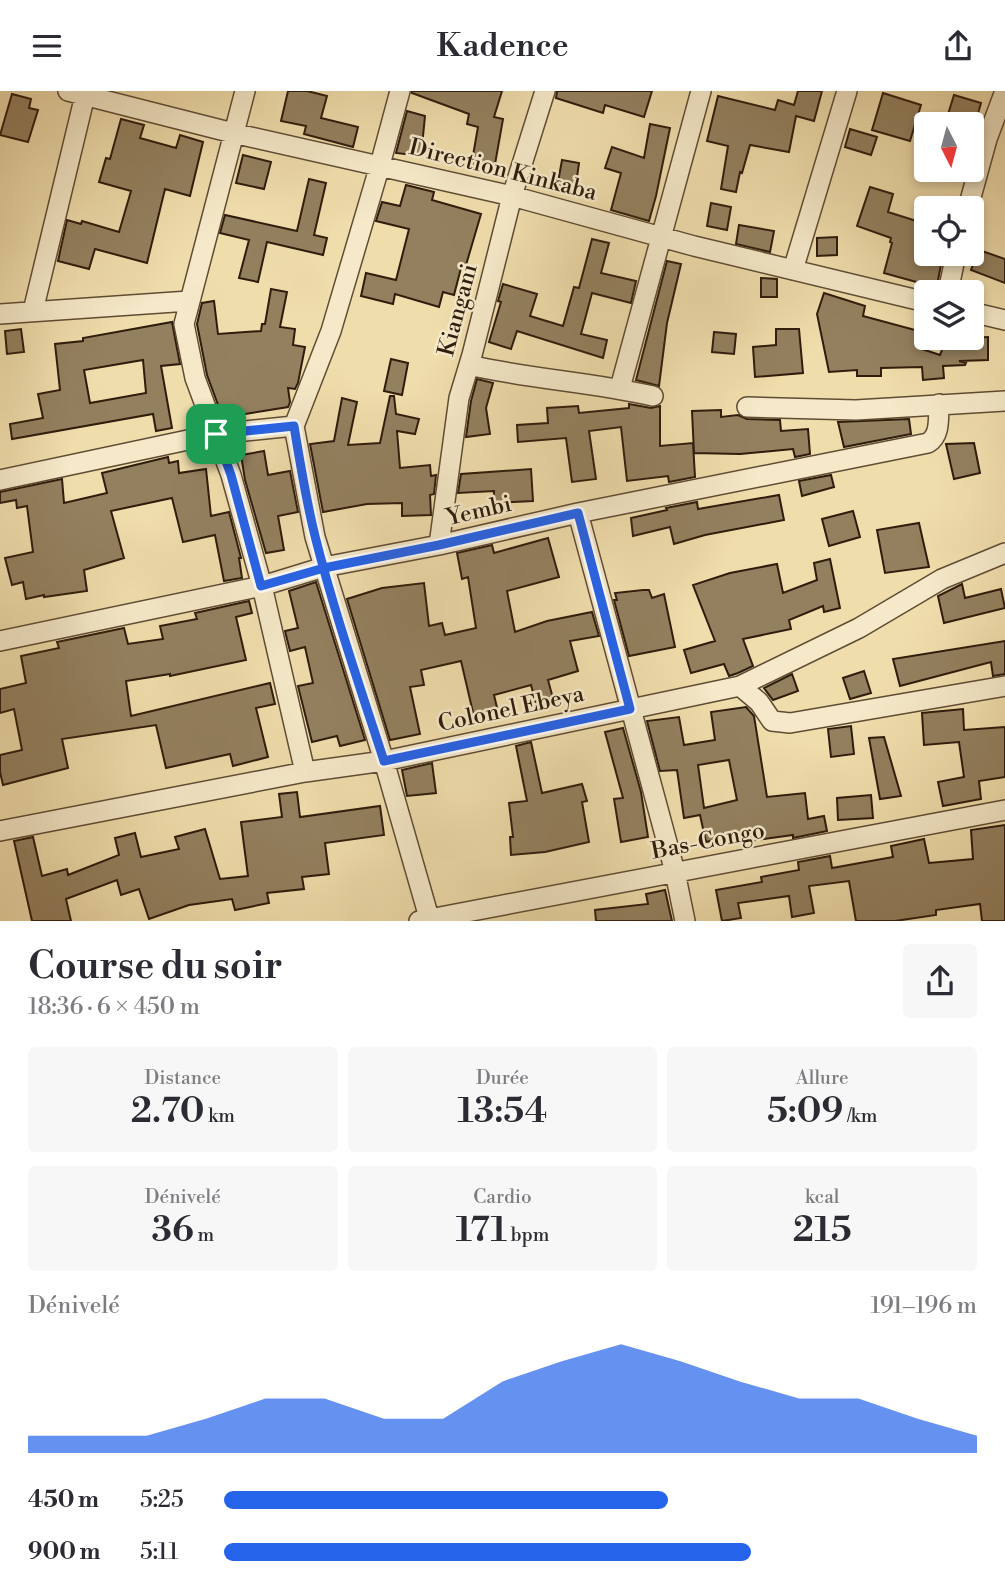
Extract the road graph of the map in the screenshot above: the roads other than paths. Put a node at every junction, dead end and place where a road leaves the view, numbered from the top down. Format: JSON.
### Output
{"nodes":[{"id":1,"x":245,"y":91,"type":"edge"},
{"id":2,"x":400,"y":91,"type":"edge"},
{"id":3,"x":545,"y":91,"type":"edge"},
{"id":4,"x":701,"y":91,"type":"edge"},
{"id":5,"x":847,"y":91,"type":"edge"},
{"id":6,"x":1005,"y":91,"type":"edge"},
{"id":7,"x":79,"y":92,"type":"edge"},
{"id":8,"x":233,"y":133,"type":"junction"},
{"id":9,"x":380,"y":165,"type":"junction"},
{"id":10,"x":512,"y":196,"type":"junction"},
{"id":11,"x":971,"y":196,"type":"edge"},
{"id":12,"x":660,"y":237,"type":"junction"},
{"id":13,"x":793,"y":270,"type":"junction"},
{"id":14,"x":914,"y":299,"type":"edge"},
{"id":15,"x":189,"y":301,"type":"junction"},
{"id":16,"x":33,"y":311,"type":"junction"},
{"id":17,"x":0,"y":314,"type":"edge"},
{"id":18,"x":984,"y":315,"type":"edge"},
{"id":19,"x":1005,"y":320,"type":"edge"},
{"id":20,"x":469,"y":366,"type":"junction"},
{"id":21,"x":620,"y":389,"type":"junction"},
{"id":22,"x":653,"y":396,"type":"dead end"},
{"id":23,"x":1005,"y":401,"type":"edge"},
{"id":24,"x":939,"y":404,"type":"junction"},
{"id":25,"x":747,"y":407,"type":"dead end"},
{"id":26,"x":294,"y":426,"type":"junction"},
{"id":27,"x":216,"y":434,"type":"junction"},
{"id":28,"x":0,"y":480,"type":"edge"},
{"id":29,"x":578,"y":513,"type":"junction"},
{"id":30,"x":439,"y":545,"type":"junction"},
{"id":31,"x":1005,"y":553,"type":"edge"},
{"id":32,"x":324,"y":568,"type":"junction"},
{"id":33,"x":261,"y":586,"type":"junction"},
{"id":34,"x":0,"y":641,"type":"edge"},
{"id":35,"x":740,"y":685,"type":"junction"},
{"id":36,"x":1005,"y":686,"type":"edge"},
{"id":37,"x":630,"y":709,"type":"junction"},
{"id":38,"x":384,"y":761,"type":"junction"},
{"id":39,"x":306,"y":772,"type":"junction"},
{"id":40,"x":1005,"y":810,"type":"edge"},
{"id":41,"x":0,"y":831,"type":"edge"},
{"id":42,"x":675,"y":872,"type":"junction"},
{"id":43,"x":426,"y":921,"type":"edge"},
{"id":44,"x":685,"y":921,"type":"edge"}],
"edges":[{"from":1,"to":8,"type":"street"},
{"from":2,"to":9,"type":"street"},
{"from":3,"to":10,"type":"street","name":"Kiangani"},
{"from":4,"to":12,"type":"street"},
{"from":5,"to":13,"type":"street"},
{"from":6,"to":11,"type":"street"},
{"from":7,"to":8,"type":"street","name":"Direction Kinkaba"},
{"from":7,"to":16,"type":"street"},
{"from":8,"to":9,"type":"street","name":"Direction Kinkaba"},
{"from":8,"to":15,"type":"street"},
{"from":9,"to":10,"type":"street","name":"Direction Kinkaba"},
{"from":9,"to":26,"type":"street"},
{"from":10,"to":12,"type":"street","name":"Direction Kinkaba"},
{"from":10,"to":20,"type":"street","name":"Kiangani"},
{"from":12,"to":13,"type":"street","name":"Direction Kinkaba"},
{"from":12,"to":21,"type":"street"},
{"from":13,"to":14,"type":"street","name":"Direction Kinkaba"},
{"from":15,"to":16,"type":"street"},
{"from":15,"to":27,"type":"street"},
{"from":16,"to":17,"type":"street"},
{"from":18,"to":19,"type":"street"},
{"from":20,"to":21,"type":"street"},
{"from":20,"to":30,"type":"street","name":"Kiangani"},
{"from":21,"to":22,"type":"street"},
{"from":23,"to":24,"type":"street"},
{"from":24,"to":25,"type":"street"},
{"from":24,"to":29,"type":"street","name":"Yembi"},
{"from":26,"to":27,"type":"street"},
{"from":26,"to":32,"type":"street"},
{"from":27,"to":28,"type":"street"},
{"from":27,"to":33,"type":"street"},
{"from":29,"to":30,"type":"street","name":"Yembi"},
{"from":29,"to":37,"type":"street"},
{"from":30,"to":32,"type":"street","name":"Yembi"},
{"from":31,"to":35,"type":"street","name":"Colonel Ebeya"},
{"from":32,"to":33,"type":"street","name":"Yembi"},
{"from":32,"to":38,"type":"street"},
{"from":33,"to":34,"type":"street","name":"Yembi"},
{"from":33,"to":39,"type":"street"},
{"from":35,"to":36,"type":"street"},
{"from":35,"to":37,"type":"street","name":"Colonel Ebeya"},
{"from":37,"to":38,"type":"street","name":"Colonel Ebeya"},
{"from":37,"to":42,"type":"street"},
{"from":38,"to":39,"type":"street","name":"Colonel Ebeya"},
{"from":38,"to":43,"type":"street"},
{"from":39,"to":41,"type":"street","name":"Colonel Ebeya"},
{"from":40,"to":42,"type":"street","name":"Bas-Congo"},
{"from":42,"to":43,"type":"street","name":"Bas-Congo"},
{"from":42,"to":44,"type":"street"}]}
